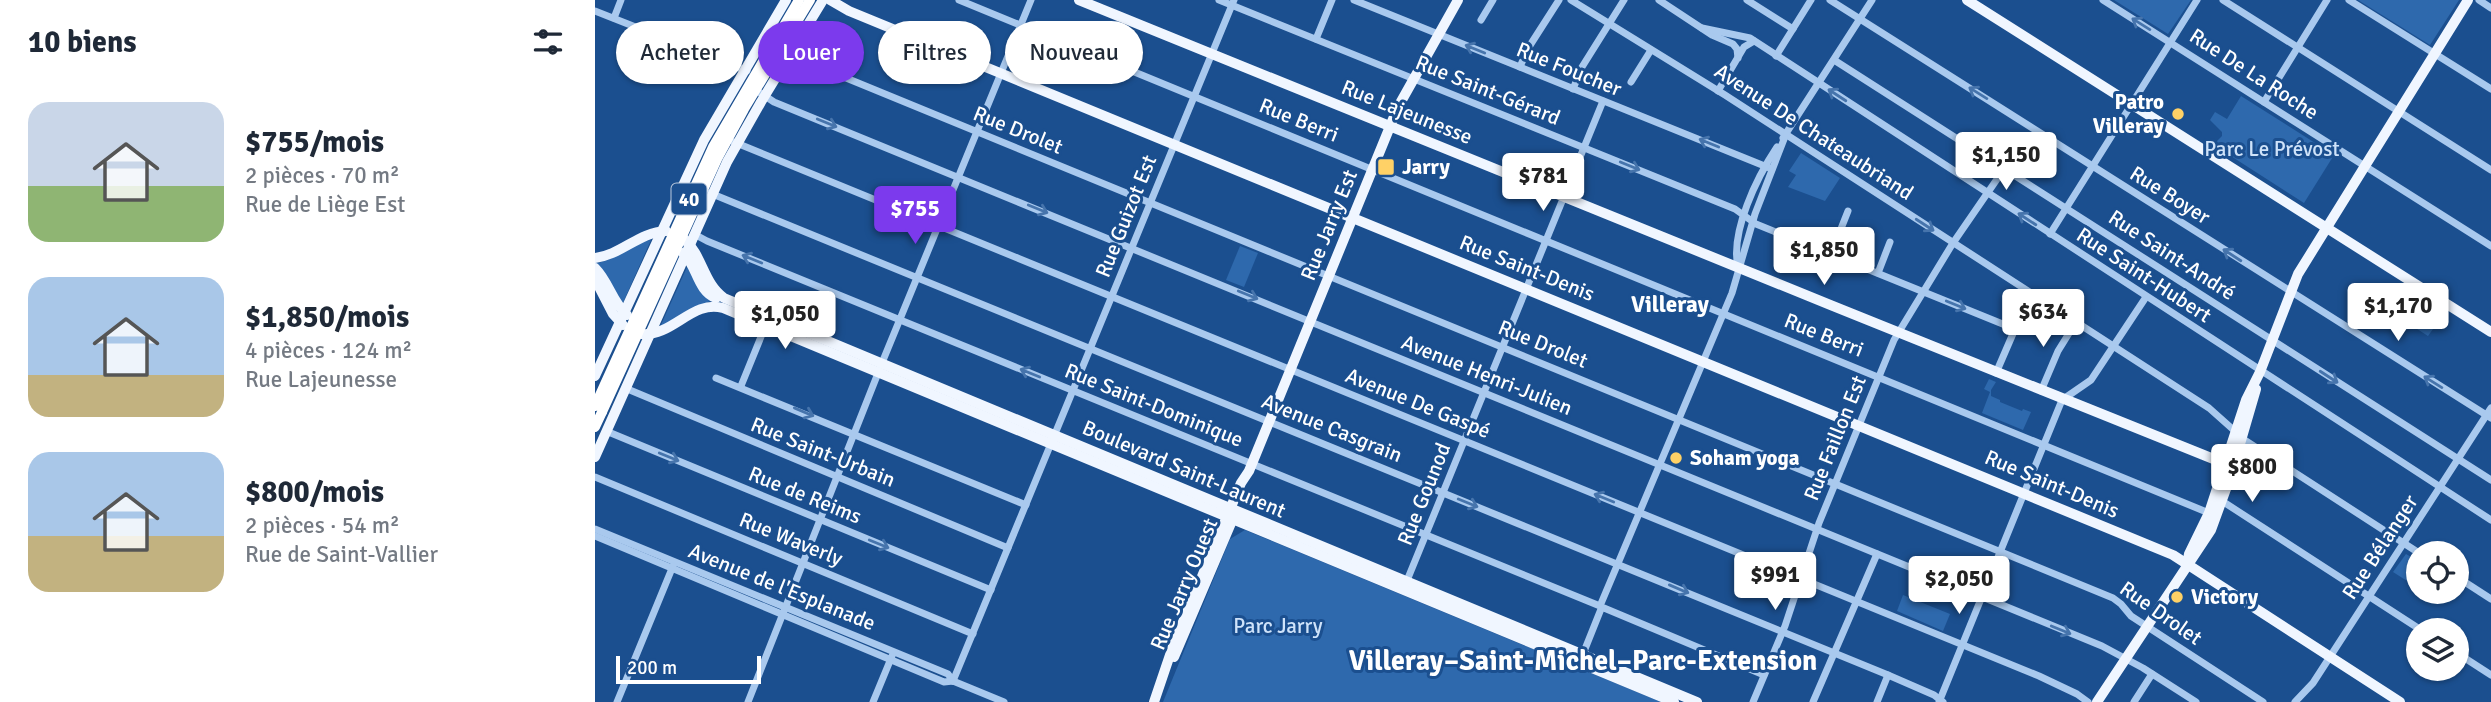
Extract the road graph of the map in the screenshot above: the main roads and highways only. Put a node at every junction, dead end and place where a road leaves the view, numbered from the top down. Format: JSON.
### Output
{"nodes":[{"id":1,"x":786,"y":0,"type":"edge"},
{"id":2,"x":800,"y":0,"type":"edge"},
{"id":3,"x":1079,"y":0,"type":"edge"},
{"id":4,"x":1458,"y":0,"type":"edge"},
{"id":5,"x":1967,"y":0,"type":"edge"},
{"id":6,"x":2468,"y":0,"type":"edge"},
{"id":7,"x":820,"y":1,"type":"edge"},
{"id":8,"x":1391,"y":125,"type":"junction"},
{"id":9,"x":1353,"y":217,"type":"junction"},
{"id":10,"x":2325,"y":227,"type":"junction"},
{"id":11,"x":666,"y":231,"type":"junction"},
{"id":12,"x":689,"y":239,"type":"junction"},
{"id":13,"x":682,"y":252,"type":"junction"},
{"id":14,"x":595,"y":258,"type":"edge"},
{"id":15,"x":595,"y":268,"type":"edge"},
{"id":16,"x":595,"y":279,"type":"edge"},
{"id":17,"x":724,"y":298,"type":"junction"},
{"id":18,"x":625,"y":320,"type":"junction"},
{"id":19,"x":767,"y":322,"type":"junction"},
{"id":20,"x":647,"y":329,"type":"junction"},
{"id":21,"x":2491,"y":332,"type":"edge"},
{"id":22,"x":600,"y":355,"type":"edge"},
{"id":23,"x":595,"y":376,"type":"edge"},
{"id":24,"x":598,"y":409,"type":"edge"},
{"id":25,"x":600,"y":429,"type":"edge"},
{"id":26,"x":2239,"y":434,"type":"junction"},
{"id":27,"x":595,"y":457,"type":"edge"},
{"id":28,"x":2226,"y":464,"type":"junction"},
{"id":29,"x":1231,"y":514,"type":"junction"},
{"id":30,"x":2187,"y":564,"type":"junction"},
{"id":31,"x":1581,"y":659,"type":"junction"},
{"id":32,"x":1154,"y":702,"type":"edge"},
{"id":33,"x":1674,"y":702,"type":"edge"},
{"id":34,"x":1697,"y":702,"type":"edge"},
{"id":35,"x":2097,"y":702,"type":"edge"},
{"id":36,"x":2400,"y":702,"type":"edge"}],
"edges":[{"from":1,"to":11,"type":"main road"},
{"from":2,"to":24,"type":"highway","number":"40","bridge":true},
{"from":3,"to":8,"type":"main road","name":"Rue Lajeunesse"},
{"from":4,"to":8,"type":"main road","name":"Rue Jarry Est"},
{"from":5,"to":10,"type":"main road"},
{"from":6,"to":10,"type":"main road"},
{"from":7,"to":9,"type":"main road","name":"Rue Saint-Denis"},
{"from":7,"to":12,"type":"main road"},
{"from":7,"to":24,"type":"highway","number":"40","bridge":true},
{"from":8,"to":9,"type":"main road","name":"Rue Jarry Est"},
{"from":8,"to":28,"type":"main road","name":"Rue Lajeunesse"},
{"from":9,"to":29,"type":"main road","name":"Rue Jarry Est"},
{"from":9,"to":30,"type":"main road","name":"Rue Saint-Denis"},
{"from":10,"to":21,"type":"main road"},
{"from":10,"to":26,"type":"main road"},
{"from":11,"to":14,"type":"main road"},
{"from":11,"to":18,"type":"main road"},
{"from":12,"to":13,"type":"main road"},
{"from":12,"to":17,"type":"main road"},
{"from":13,"to":17,"type":"main road","name":"Boulevard Saint-Laurent"},
{"from":13,"to":20,"type":"main road"},
{"from":15,"to":18,"type":"main road"},
{"from":16,"to":18,"type":"main road"},
{"from":17,"to":19,"type":"main road","name":"Boulevard Saint-Laurent"},
{"from":18,"to":22,"type":"main road"},
{"from":19,"to":20,"type":"main road","name":"Boulevard Saint-Laurent"},
{"from":19,"to":29,"type":"main road","name":"Boulevard Saint-Laurent"},
{"from":20,"to":25,"type":"main road"},
{"from":22,"to":23,"type":"main road"},
{"from":24,"to":25,"type":"highway","number":"40"},
{"from":25,"to":27,"type":"main road"},
{"from":26,"to":28,"type":"main road"},
{"from":26,"to":30,"type":"main road"},
{"from":28,"to":30,"type":"main road"},
{"from":29,"to":31,"type":"main road","name":"Boulevard Saint-Laurent"},
{"from":29,"to":32,"type":"main road","name":"Rue Jarry Ouest"},
{"from":30,"to":35,"type":"main road"},
{"from":30,"to":36,"type":"main road","name":"Rue Saint-Denis"},
{"from":31,"to":33,"type":"main road","name":"Boulevard Saint-Laurent"},
{"from":31,"to":34,"type":"main road","name":"Boulevard Saint-Laurent"}]}
